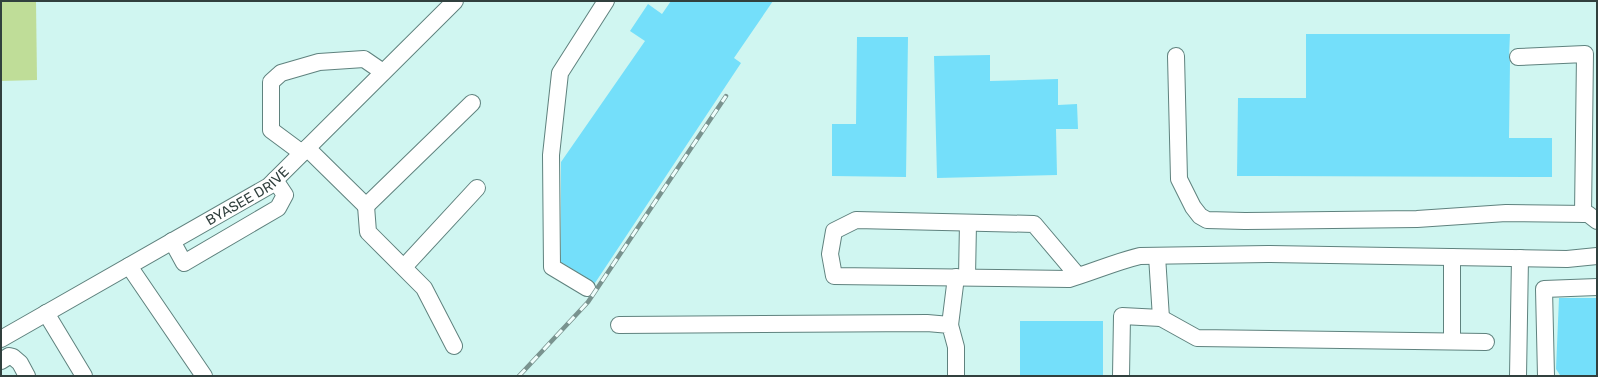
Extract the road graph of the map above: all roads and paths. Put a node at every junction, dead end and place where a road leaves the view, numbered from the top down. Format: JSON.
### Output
{"nodes":[{"id":1,"x":455,"y":1,"type":"edge"},
{"id":2,"x":606,"y":1,"type":"edge"},
{"id":3,"x":1176,"y":56,"type":"dead end"},
{"id":4,"x":1518,"y":57,"type":"dead end"},
{"id":5,"x":383,"y":72,"type":"junction"},
{"id":6,"x":472,"y":103,"type":"dead end"},
{"id":7,"x":305,"y":150,"type":"junction"},
{"id":8,"x":275,"y":180,"type":"junction"},
{"id":9,"x":477,"y":188,"type":"dead end"},
{"id":10,"x":366,"y":206,"type":"junction"},
{"id":11,"x":1590,"y":217,"type":"edge"},
{"id":12,"x":968,"y":223,"type":"junction"},
{"id":13,"x":172,"y":241,"type":"junction"},
{"id":14,"x":1157,"y":256,"type":"junction"},
{"id":15,"x":1597,"y":256,"type":"edge"},
{"id":16,"x":1452,"y":257,"type":"junction"},
{"id":17,"x":1520,"y":258,"type":"junction"},
{"id":18,"x":129,"y":266,"type":"junction"},
{"id":19,"x":404,"y":267,"type":"junction"},
{"id":20,"x":1078,"y":276,"type":"junction"},
{"id":21,"x":961,"y":277,"type":"junction"},
{"id":22,"x":1597,"y":287,"type":"edge"},
{"id":23,"x":587,"y":288,"type":"dead end"},
{"id":24,"x":46,"y":313,"type":"junction"},
{"id":25,"x":1161,"y":318,"type":"junction"},
{"id":26,"x":619,"y":325,"type":"dead end"},
{"id":27,"x":950,"y":325,"type":"junction"},
{"id":28,"x":1,"y":339,"type":"edge"},
{"id":29,"x":1452,"y":341,"type":"junction"},
{"id":30,"x":1486,"y":342,"type":"dead end"},
{"id":31,"x":454,"y":346,"type":"dead end"},
{"id":32,"x":2,"y":357,"type":"edge"},
{"id":33,"x":28,"y":376,"type":"edge"},
{"id":34,"x":84,"y":376,"type":"edge"},
{"id":35,"x":204,"y":376,"type":"edge"},
{"id":36,"x":956,"y":376,"type":"edge"},
{"id":37,"x":1121,"y":376,"type":"edge"},
{"id":38,"x":1518,"y":376,"type":"edge"},
{"id":39,"x":1546,"y":376,"type":"edge"}],
"edges":[{"from":1,"to":5,"type":"street","name":"BYASEE DRIVE"},
{"from":2,"to":23,"type":"street"},
{"from":3,"to":11,"type":"street"},
{"from":4,"to":11,"type":"street"},
{"from":5,"to":7,"type":"street","name":"BYASEE DRIVE"},
{"from":5,"to":7,"type":"street"},
{"from":6,"to":10,"type":"street"},
{"from":7,"to":8,"type":"street","name":"BYASEE DRIVE"},
{"from":7,"to":10,"type":"street"},
{"from":8,"to":13,"type":"street","name":"BYASEE DRIVE"},
{"from":8,"to":13,"type":"street"},
{"from":9,"to":19,"type":"street"},
{"from":10,"to":19,"type":"street"},
{"from":12,"to":20,"type":"street"},
{"from":12,"to":21,"type":"street"},
{"from":12,"to":21,"type":"street"},
{"from":13,"to":18,"type":"street","name":"BYASEE DRIVE"},
{"from":14,"to":16,"type":"street"},
{"from":14,"to":20,"type":"street"},
{"from":14,"to":25,"type":"street"},
{"from":15,"to":17,"type":"street"},
{"from":16,"to":17,"type":"street"},
{"from":16,"to":29,"type":"street"},
{"from":17,"to":38,"type":"street"},
{"from":18,"to":24,"type":"street","name":"BYASEE DRIVE"},
{"from":18,"to":35,"type":"street"},
{"from":19,"to":31,"type":"street"},
{"from":20,"to":21,"type":"street"},
{"from":21,"to":27,"type":"street"},
{"from":22,"to":39,"type":"street"},
{"from":24,"to":28,"type":"street","name":"BYASEE DRIVE"},
{"from":24,"to":34,"type":"street"},
{"from":25,"to":29,"type":"street"},
{"from":25,"to":37,"type":"street"},
{"from":26,"to":27,"type":"street"},
{"from":27,"to":36,"type":"street"},
{"from":29,"to":30,"type":"street"},
{"from":32,"to":33,"type":"street"}]}
